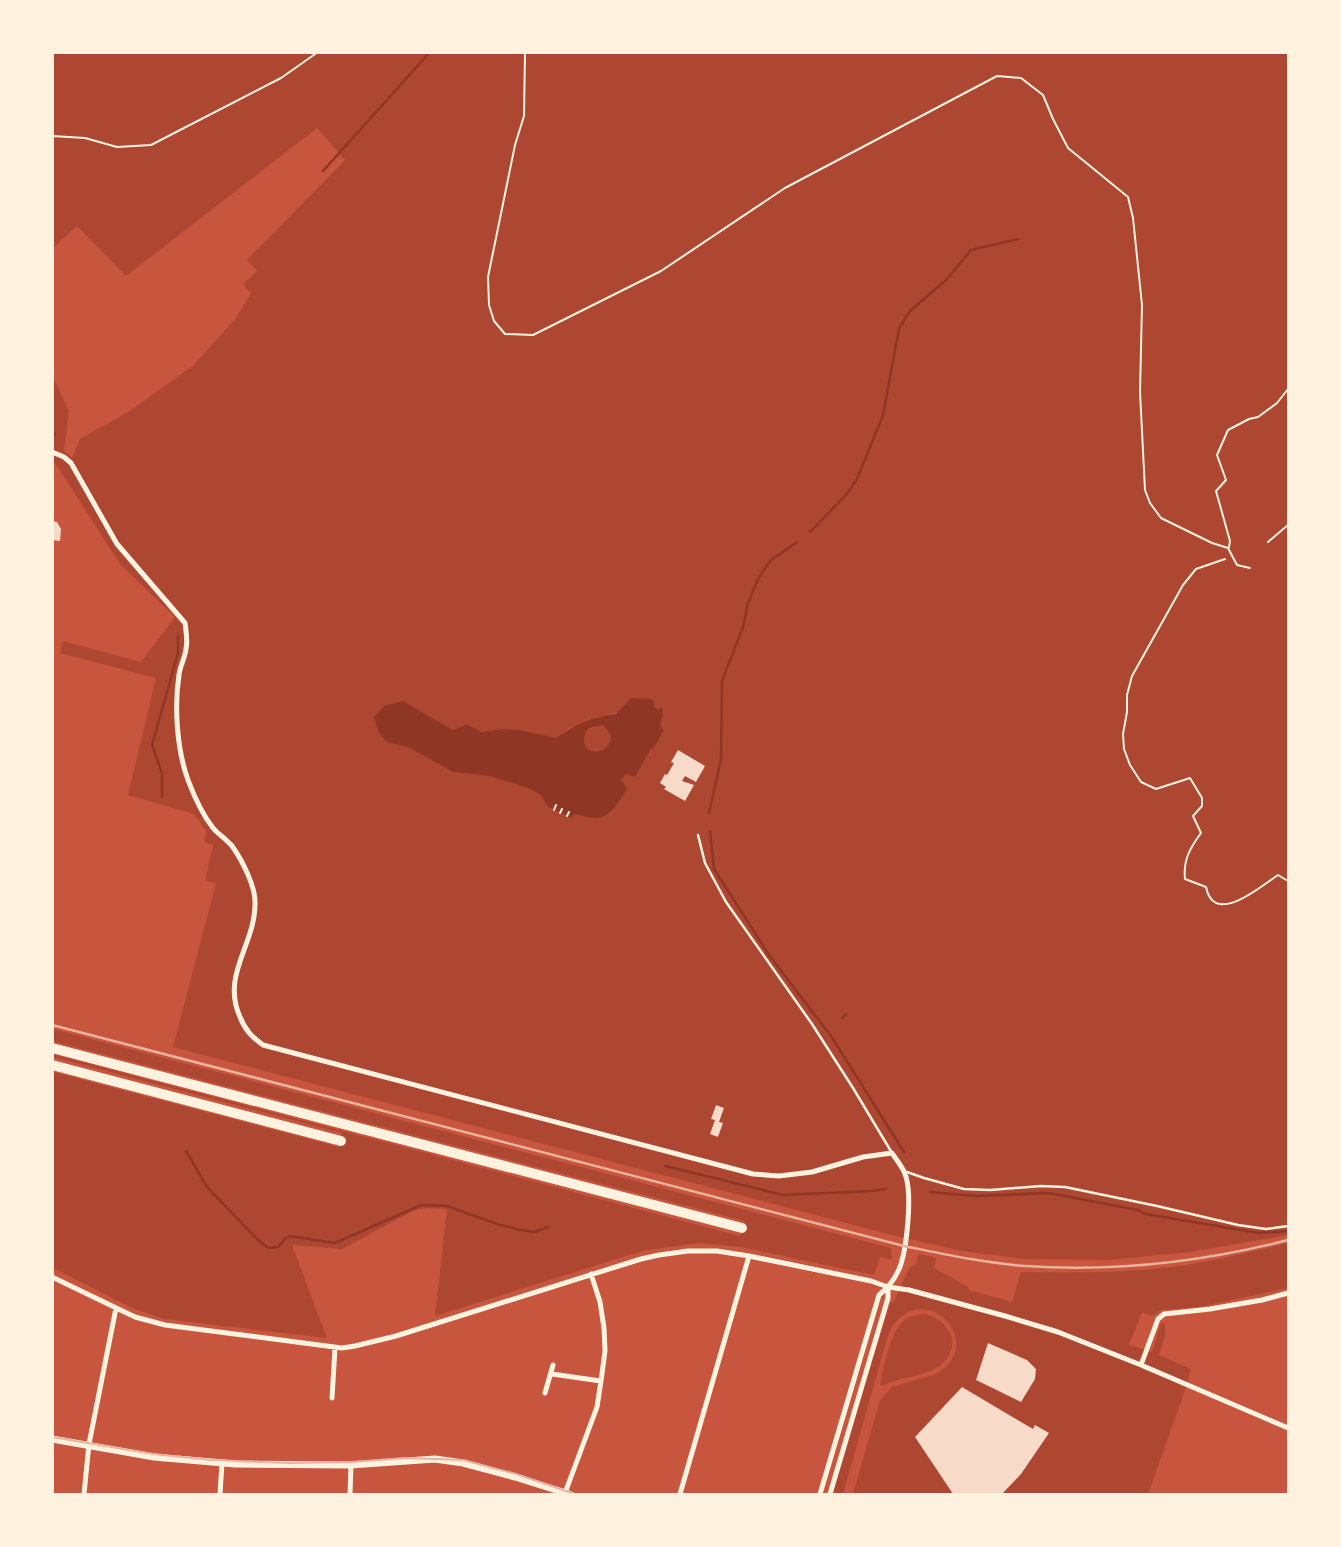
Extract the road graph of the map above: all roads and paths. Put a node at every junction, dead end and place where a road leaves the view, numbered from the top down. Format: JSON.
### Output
{"nodes":[{"id":1,"x":318,"y":52,"type":"edge"},
{"id":2,"x":525,"y":52,"type":"edge"},
{"id":3,"x":52,"y":136,"type":"edge"},
{"id":4,"x":1289,"y":389,"type":"edge"},
{"id":5,"x":52,"y":452,"type":"edge"},
{"id":6,"x":1289,"y":525,"type":"edge"},
{"id":7,"x":1268,"y":542,"type":"dead end"},
{"id":8,"x":1228,"y":548,"type":"junction"},
{"id":9,"x":1225,"y":559,"type":"dead end"},
{"id":10,"x":1250,"y":568,"type":"dead end"},
{"id":11,"x":556,"y":805,"type":"dead end"},
{"id":12,"x":562,"y":808,"type":"dead end"},
{"id":13,"x":554,"y":810,"type":"dead end"},
{"id":14,"x":569,"y":811,"type":"dead end"},
{"id":15,"x":560,"y":813,"type":"dead end"},
{"id":16,"x":567,"y":816,"type":"dead end"},
{"id":17,"x":698,"y":835,"type":"dead end"},
{"id":18,"x":1289,"y":881,"type":"edge"},
{"id":19,"x":52,"y":1048,"type":"edge"},
{"id":20,"x":52,"y":1065,"type":"edge"},
{"id":21,"x":341,"y":1141,"type":"dead end"},
{"id":22,"x":892,"y":1153,"type":"junction"},
{"id":23,"x":904,"y":1170,"type":"junction"},
{"id":24,"x":1289,"y":1226,"type":"edge"},
{"id":25,"x":742,"y":1228,"type":"dead end"},
{"id":26,"x":749,"y":1256,"type":"junction"},
{"id":27,"x":592,"y":1274,"type":"junction"},
{"id":28,"x":52,"y":1277,"type":"edge"},
{"id":29,"x":888,"y":1287,"type":"junction"},
{"id":30,"x":1289,"y":1293,"type":"edge"},
{"id":31,"x":116,"y":1308,"type":"junction"},
{"id":32,"x":335,"y":1348,"type":"junction"},
{"id":33,"x":553,"y":1365,"type":"dead end"},
{"id":34,"x":1141,"y":1365,"type":"junction"},
{"id":35,"x":552,"y":1374,"type":"junction"},
{"id":36,"x":601,"y":1381,"type":"junction"},
{"id":37,"x":545,"y":1393,"type":"dead end"},
{"id":38,"x":332,"y":1398,"type":"dead end"},
{"id":39,"x":1289,"y":1428,"type":"edge"},
{"id":40,"x":52,"y":1439,"type":"edge"},
{"id":41,"x":89,"y":1446,"type":"junction"},
{"id":42,"x":222,"y":1463,"type":"junction"},
{"id":43,"x":351,"y":1465,"type":"junction"},
{"id":44,"x":84,"y":1494,"type":"edge"},
{"id":45,"x":220,"y":1494,"type":"edge"},
{"id":46,"x":350,"y":1494,"type":"edge"},
{"id":47,"x":567,"y":1494,"type":"edge"},
{"id":48,"x":680,"y":1494,"type":"edge"},
{"id":49,"x":820,"y":1494,"type":"edge"},
{"id":50,"x":830,"y":1494,"type":"edge"}],
"edges":[{"from":1,"to":3,"type":"path"},
{"from":2,"to":8,"type":"path"},
{"from":4,"to":8,"type":"path"},
{"from":5,"to":22,"type":"street"},
{"from":6,"to":7,"type":"path"},
{"from":8,"to":10,"type":"path"},
{"from":9,"to":18,"type":"path"},
{"from":11,"to":13,"type":"path"},
{"from":12,"to":15,"type":"path"},
{"from":14,"to":16,"type":"path"},
{"from":17,"to":22,"type":"lane"},
{"from":19,"to":25,"type":"highway"},
{"from":20,"to":21,"type":"highway"},
{"from":22,"to":23,"type":"street"},
{"from":23,"to":24,"type":"lane"},
{"from":23,"to":29,"type":"street"},
{"from":26,"to":27,"type":"street"},
{"from":26,"to":29,"type":"street"},
{"from":26,"to":48,"type":"street"},
{"from":27,"to":32,"type":"street"},
{"from":27,"to":36,"type":"street"},
{"from":28,"to":31,"type":"street"},
{"from":29,"to":34,"type":"street"},
{"from":29,"to":49,"type":"street"},
{"from":29,"to":50,"type":"street"},
{"from":30,"to":34,"type":"street"},
{"from":31,"to":32,"type":"street"},
{"from":31,"to":41,"type":"street"},
{"from":32,"to":38,"type":"street"},
{"from":33,"to":35,"type":"street"},
{"from":34,"to":39,"type":"street"},
{"from":35,"to":36,"type":"street"},
{"from":35,"to":37,"type":"street"},
{"from":36,"to":47,"type":"street"},
{"from":40,"to":41,"type":"street"},
{"from":41,"to":42,"type":"street"},
{"from":41,"to":44,"type":"street"},
{"from":42,"to":43,"type":"street"},
{"from":42,"to":45,"type":"street"},
{"from":43,"to":46,"type":"street"},
{"from":43,"to":47,"type":"street"}]}
